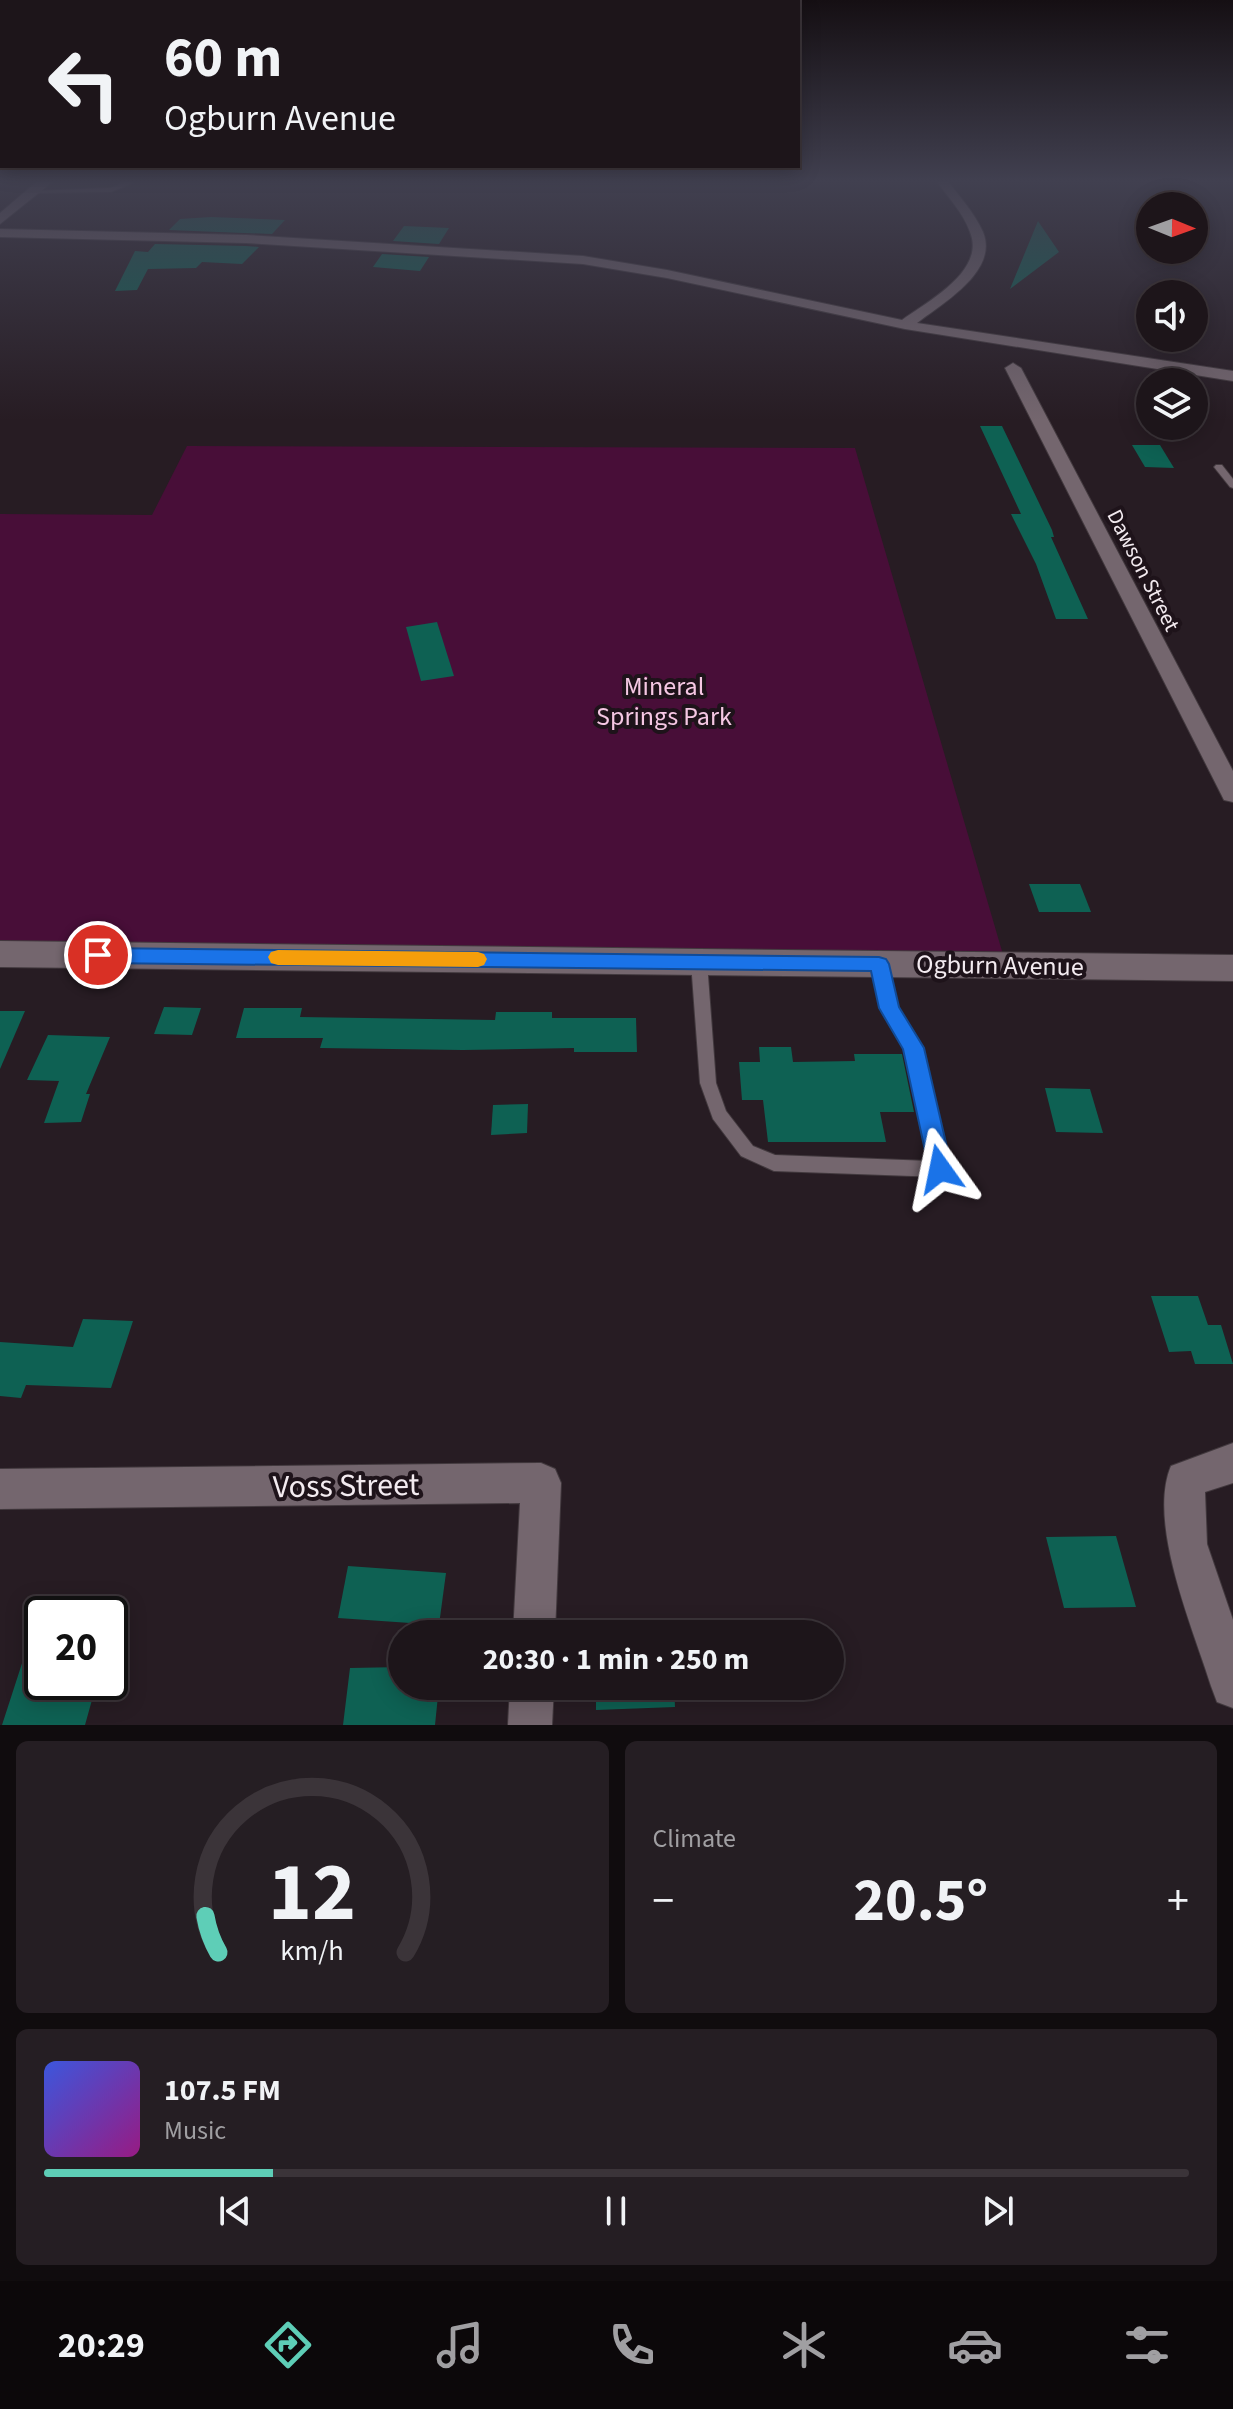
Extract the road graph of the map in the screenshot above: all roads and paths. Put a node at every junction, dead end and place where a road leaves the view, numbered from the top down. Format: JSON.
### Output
{"nodes":[{"id":1,"x":571,"y":260,"type":"edge"},
{"id":2,"x":980,"y":260,"type":"edge"},
{"id":3,"x":905,"y":325,"type":"junction"},
{"id":4,"x":1013,"y":368,"type":"dead end"},
{"id":5,"x":1233,"y":376,"type":"edge"},
{"id":6,"x":1219,"y":467,"type":"dead end"},
{"id":7,"x":1233,"y":485,"type":"edge"},
{"id":8,"x":1233,"y":794,"type":"edge"},
{"id":9,"x":0,"y":954,"type":"edge"},
{"id":10,"x":699,"y":962,"type":"junction"},
{"id":11,"x":879,"y":964,"type":"junction"},
{"id":12,"x":1233,"y":968,"type":"edge"},
{"id":13,"x":1233,"y":1463,"type":"edge"},
{"id":14,"x":0,"y":1489,"type":"edge"},
{"id":15,"x":535,"y":1620,"type":"edge"},
{"id":16,"x":1233,"y":1686,"type":"edge"},
{"id":17,"x":531,"y":1700,"type":"edge"},
{"id":18,"x":530,"y":1725,"type":"edge"}],
"edges":[{"from":1,"to":3,"type":"street"},
{"from":2,"to":3,"type":"street"},
{"from":3,"to":5,"type":"street"},
{"from":4,"to":8,"type":"street","name":"Dawson Street"},
{"from":6,"to":7,"type":"lane"},
{"from":9,"to":10,"type":"street","name":"Ogburn Avenue"},
{"from":10,"to":11,"type":"street","name":"Ogburn Avenue"},
{"from":10,"to":11,"type":"lane"},
{"from":11,"to":12,"type":"street","name":"Ogburn Avenue"},
{"from":13,"to":16,"type":"street"},
{"from":14,"to":15,"type":"street","name":"Voss Street"},
{"from":17,"to":18,"type":"street"}]}
